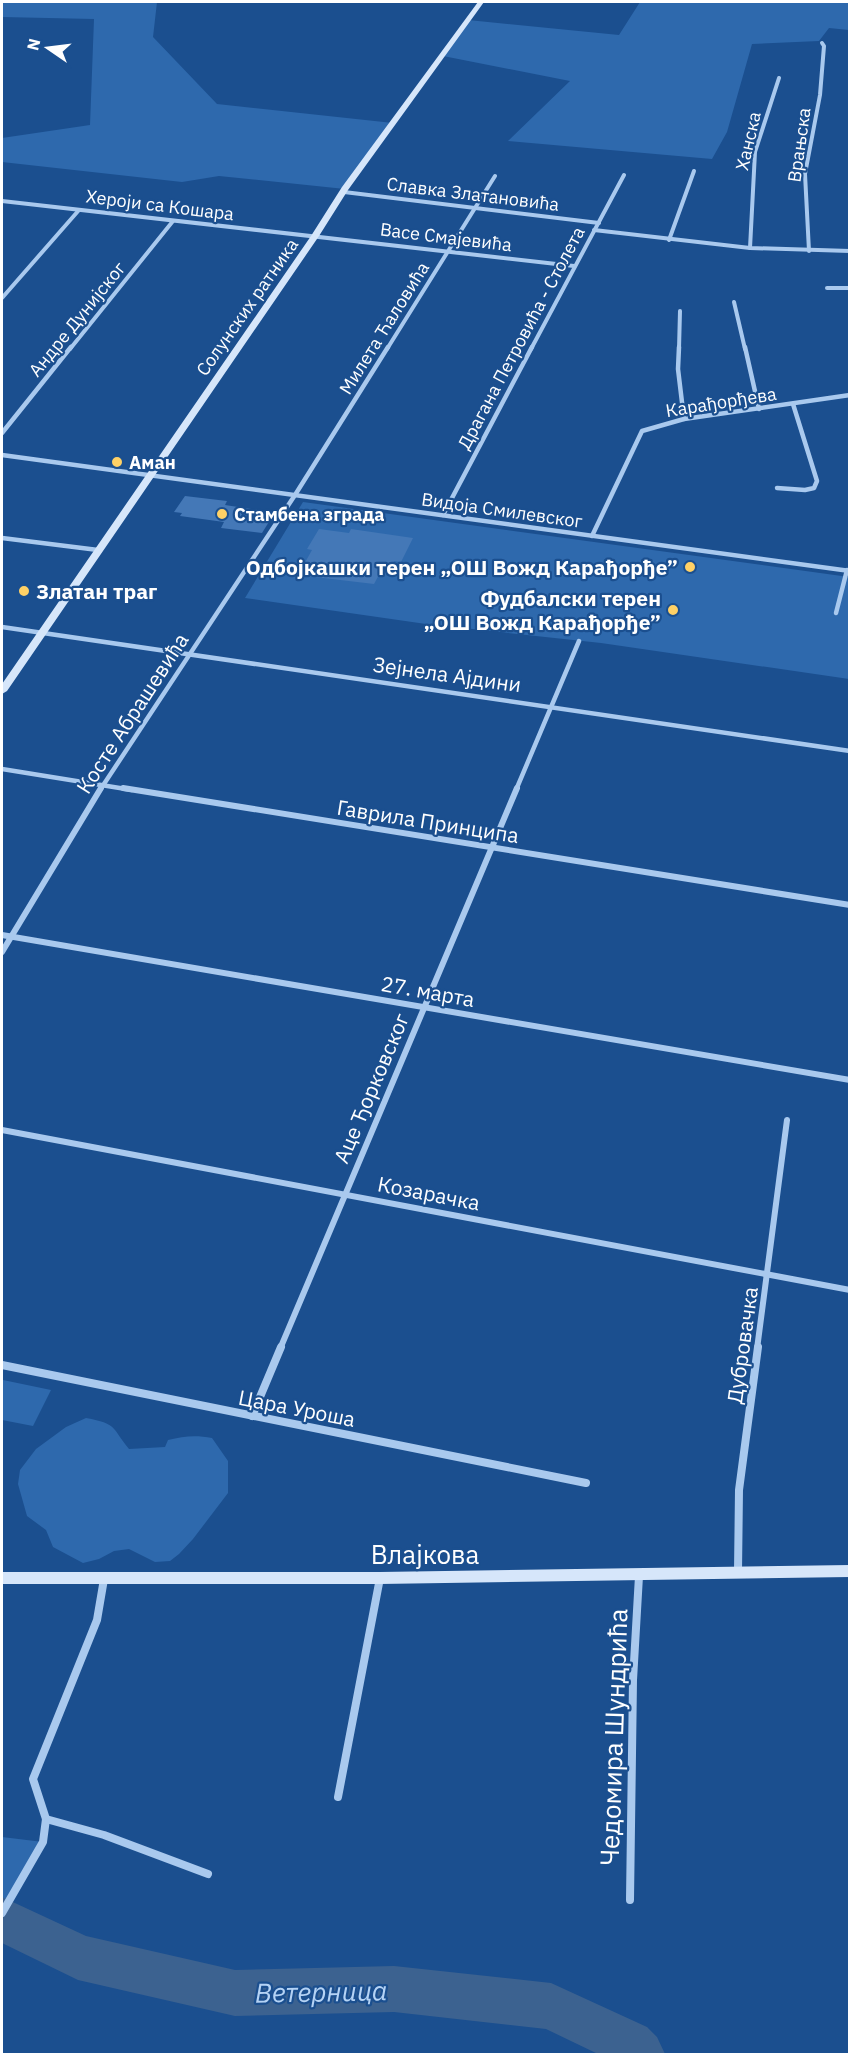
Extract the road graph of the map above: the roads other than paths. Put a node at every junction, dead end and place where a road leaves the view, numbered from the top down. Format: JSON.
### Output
{"nodes":[{"id":1,"x":481,"y":2,"type":"edge"},
{"id":2,"x":822,"y":42,"type":"dead end"},
{"id":3,"x":778,"y":78,"type":"dead end"},
{"id":4,"x":694,"y":171,"type":"dead end"},
{"id":5,"x":624,"y":175,"type":"dead end"},
{"id":6,"x":495,"y":176,"type":"dead end"},
{"id":7,"x":344,"y":192,"type":"junction"},
{"id":8,"x":2,"y":201,"type":"edge"},
{"id":9,"x":476,"y":209,"type":"junction"},
{"id":10,"x":79,"y":210,"type":"junction"},
{"id":11,"x":173,"y":221,"type":"junction"},
{"id":12,"x":599,"y":223,"type":"junction"},
{"id":13,"x":594,"y":230,"type":"junction"},
{"id":14,"x":315,"y":236,"type":"junction"},
{"id":15,"x":669,"y":240,"type":"junction"},
{"id":16,"x":750,"y":248,"type":"junction"},
{"id":17,"x":448,"y":251,"type":"junction"},
{"id":18,"x":809,"y":251,"type":"junction"},
{"id":19,"x":849,"y":251,"type":"edge"},
{"id":20,"x":574,"y":266,"type":"junction"},
{"id":21,"x":827,"y":288,"type":"dead end"},
{"id":22,"x":849,"y":288,"type":"edge"},
{"id":23,"x":2,"y":298,"type":"edge"},
{"id":24,"x":734,"y":302,"type":"dead end"},
{"id":25,"x":680,"y":311,"type":"dead end"},
{"id":26,"x":849,"y":395,"type":"edge"},
{"id":27,"x":793,"y":404,"type":"junction"},
{"id":28,"x":759,"y":409,"type":"junction"},
{"id":29,"x":684,"y":419,"type":"junction"},
{"id":30,"x":2,"y":433,"type":"edge"},
{"id":31,"x":2,"y":455,"type":"edge"},
{"id":32,"x":151,"y":475,"type":"junction"},
{"id":33,"x":777,"y":489,"type":"dead end"},
{"id":34,"x":296,"y":495,"type":"junction"},
{"id":35,"x":443,"y":515,"type":"junction"},
{"id":36,"x":592,"y":536,"type":"junction"},
{"id":37,"x":2,"y":538,"type":"edge"},
{"id":38,"x":98,"y":550,"type":"junction"},
{"id":39,"x":848,"y":571,"type":"edge"},
{"id":40,"x":836,"y":613,"type":"dead end"},
{"id":41,"x":2,"y":627,"type":"edge"},
{"id":42,"x":40,"y":632,"type":"junction"},
{"id":43,"x":579,"y":641,"type":"dead end"},
{"id":44,"x":190,"y":654,"type":"junction"},
{"id":45,"x":2,"y":691,"type":"edge"},
{"id":46,"x":552,"y":706,"type":"junction"},
{"id":47,"x":849,"y":751,"type":"edge"},
{"id":48,"x":2,"y":769,"type":"edge"},
{"id":49,"x":103,"y":785,"type":"junction"},
{"id":50,"x":492,"y":848,"type":"junction"},
{"id":51,"x":849,"y":905,"type":"edge"},
{"id":52,"x":2,"y":935,"type":"edge"},
{"id":53,"x":12,"y":937,"type":"junction"},
{"id":54,"x":2,"y":952,"type":"edge"},
{"id":55,"x":423,"y":1006,"type":"junction"},
{"id":56,"x":849,"y":1080,"type":"edge"},
{"id":57,"x":787,"y":1120,"type":"dead end"},
{"id":58,"x":2,"y":1130,"type":"edge"},
{"id":59,"x":345,"y":1194,"type":"junction"},
{"id":60,"x":768,"y":1275,"type":"junction"},
{"id":61,"x":849,"y":1290,"type":"edge"},
{"id":62,"x":2,"y":1365,"type":"edge"},
{"id":63,"x":252,"y":1416,"type":"junction"},
{"id":64,"x":586,"y":1483,"type":"dead end"},
{"id":65,"x":849,"y":1571,"type":"edge"},
{"id":66,"x":738,"y":1575,"type":"junction"},
{"id":67,"x":639,"y":1576,"type":"junction"},
{"id":68,"x":2,"y":1578,"type":"edge"},
{"id":69,"x":380,"y":1578,"type":"junction"},
{"id":70,"x":105,"y":1579,"type":"junction"},
{"id":71,"x":338,"y":1797,"type":"dead end"},
{"id":72,"x":46,"y":1819,"type":"junction"},
{"id":73,"x":208,"y":1875,"type":"dead end"},
{"id":74,"x":630,"y":1900,"type":"dead end"},
{"id":75,"x":2,"y":1913,"type":"edge"}],
"edges":[{"from":1,"to":7,"type":"main road","name":"Солунских ратника"},
{"from":2,"to":18,"type":"street","name":"Врањска"},
{"from":3,"to":16,"type":"street","name":"Ханска"},
{"from":4,"to":15,"type":"street"},
{"from":5,"to":12,"type":"street","name":"Драгана Петровића - Столета"},
{"from":6,"to":9,"type":"street","name":"Милета Ћаловића"},
{"from":7,"to":9,"type":"street","name":"Славка Златановића"},
{"from":7,"to":14,"type":"main road","name":"Солунских ратника"},
{"from":8,"to":10,"type":"street","name":"Хероји са Кошара"},
{"from":9,"to":12,"type":"street","name":"Славка Златановића"},
{"from":9,"to":17,"type":"street","name":"Милета Ћаловића"},
{"from":10,"to":11,"type":"street","name":"Хероји са Кошара"},
{"from":10,"to":23,"type":"street"},
{"from":11,"to":14,"type":"street","name":"Хероји са Кошара"},
{"from":11,"to":30,"type":"street","name":"Андре Дунијског"},
{"from":12,"to":13,"type":"street","name":"Драгана Петровића - Столета"},
{"from":13,"to":15,"type":"street"},
{"from":13,"to":20,"type":"street","name":"Драгана Петровића - Столета"},
{"from":14,"to":17,"type":"street","name":"Васе Смајевића"},
{"from":14,"to":32,"type":"main road","name":"Солунских ратника"},
{"from":15,"to":16,"type":"street"},
{"from":16,"to":18,"type":"street"},
{"from":17,"to":20,"type":"street","name":"Васе Смајевића"},
{"from":17,"to":34,"type":"street","name":"Милета Ћаловића"},
{"from":18,"to":19,"type":"street"},
{"from":20,"to":35,"type":"street","name":"Драгана Петровића - Столета"},
{"from":21,"to":22,"type":"street"},
{"from":24,"to":28,"type":"street"},
{"from":25,"to":29,"type":"street"},
{"from":26,"to":27,"type":"street","name":"Карађорђева"},
{"from":27,"to":28,"type":"street","name":"Карађорђева"},
{"from":27,"to":33,"type":"street"},
{"from":28,"to":29,"type":"street","name":"Карађорђева"},
{"from":29,"to":36,"type":"street","name":"Карађорђева"},
{"from":31,"to":32,"type":"street","name":"Видоја Смилевског"},
{"from":32,"to":34,"type":"street","name":"Видоја Смилевског"},
{"from":32,"to":38,"type":"main road","name":"Солунских ратника"},
{"from":34,"to":35,"type":"street","name":"Видоја Смилевског"},
{"from":34,"to":44,"type":"street","name":"Косте Абрашевића"},
{"from":35,"to":36,"type":"street","name":"Видоја Смилевског"},
{"from":36,"to":39,"type":"street","name":"Видоја Смилевског"},
{"from":37,"to":38,"type":"street"},
{"from":38,"to":42,"type":"main road","name":"Солунских ратника"},
{"from":39,"to":40,"type":"street"},
{"from":41,"to":42,"type":"street","name":"Зејнела Ајдини"},
{"from":42,"to":44,"type":"street","name":"Зејнела Ајдини"},
{"from":42,"to":45,"type":"main road","name":"Солунских ратника"},
{"from":43,"to":46,"type":"street","name":"Аце Ђорковског"},
{"from":44,"to":46,"type":"street","name":"Зејнела Ајдини"},
{"from":44,"to":49,"type":"street","name":"Косте Абрашевића"},
{"from":46,"to":47,"type":"street","name":"Зејнела Ајдини"},
{"from":46,"to":50,"type":"street","name":"Аце Ђорковског"},
{"from":48,"to":49,"type":"street","name":"Гаврила Принципа"},
{"from":49,"to":50,"type":"street","name":"Гаврила Принципа"},
{"from":49,"to":53,"type":"street","name":"Косте Абрашевића"},
{"from":50,"to":51,"type":"street","name":"Гаврила Принципа"},
{"from":50,"to":55,"type":"street","name":"Аце Ђорковског"},
{"from":52,"to":53,"type":"street","name":"27. марта"},
{"from":53,"to":54,"type":"street","name":"Косте Абрашевића"},
{"from":53,"to":55,"type":"street","name":"27. марта"},
{"from":55,"to":56,"type":"street","name":"27. марта"},
{"from":55,"to":59,"type":"street","name":"Аце Ђорковског"},
{"from":57,"to":60,"type":"street","name":"Дубровачка"},
{"from":58,"to":59,"type":"street","name":"Козарачка"},
{"from":59,"to":60,"type":"street","name":"Козарачка"},
{"from":59,"to":63,"type":"street","name":"Аце Ђорковског"},
{"from":60,"to":61,"type":"street","name":"Козарачка"},
{"from":60,"to":66,"type":"street","name":"Дубровачка"},
{"from":62,"to":63,"type":"street","name":"Цара Уроша"},
{"from":63,"to":64,"type":"street","name":"Цара Уроша"},
{"from":65,"to":66,"type":"main road","name":"Влајкова"},
{"from":66,"to":67,"type":"main road","name":"Влајкова"},
{"from":67,"to":69,"type":"main road","name":"Влајкова"},
{"from":67,"to":74,"type":"street","name":"Чедомира Шундрића"},
{"from":68,"to":70,"type":"main road","name":"Влајкова"},
{"from":69,"to":70,"type":"main road","name":"Влајкова"},
{"from":69,"to":71,"type":"street"},
{"from":70,"to":72,"type":"street"},
{"from":72,"to":73,"type":"street"},
{"from":72,"to":75,"type":"street"}]}
